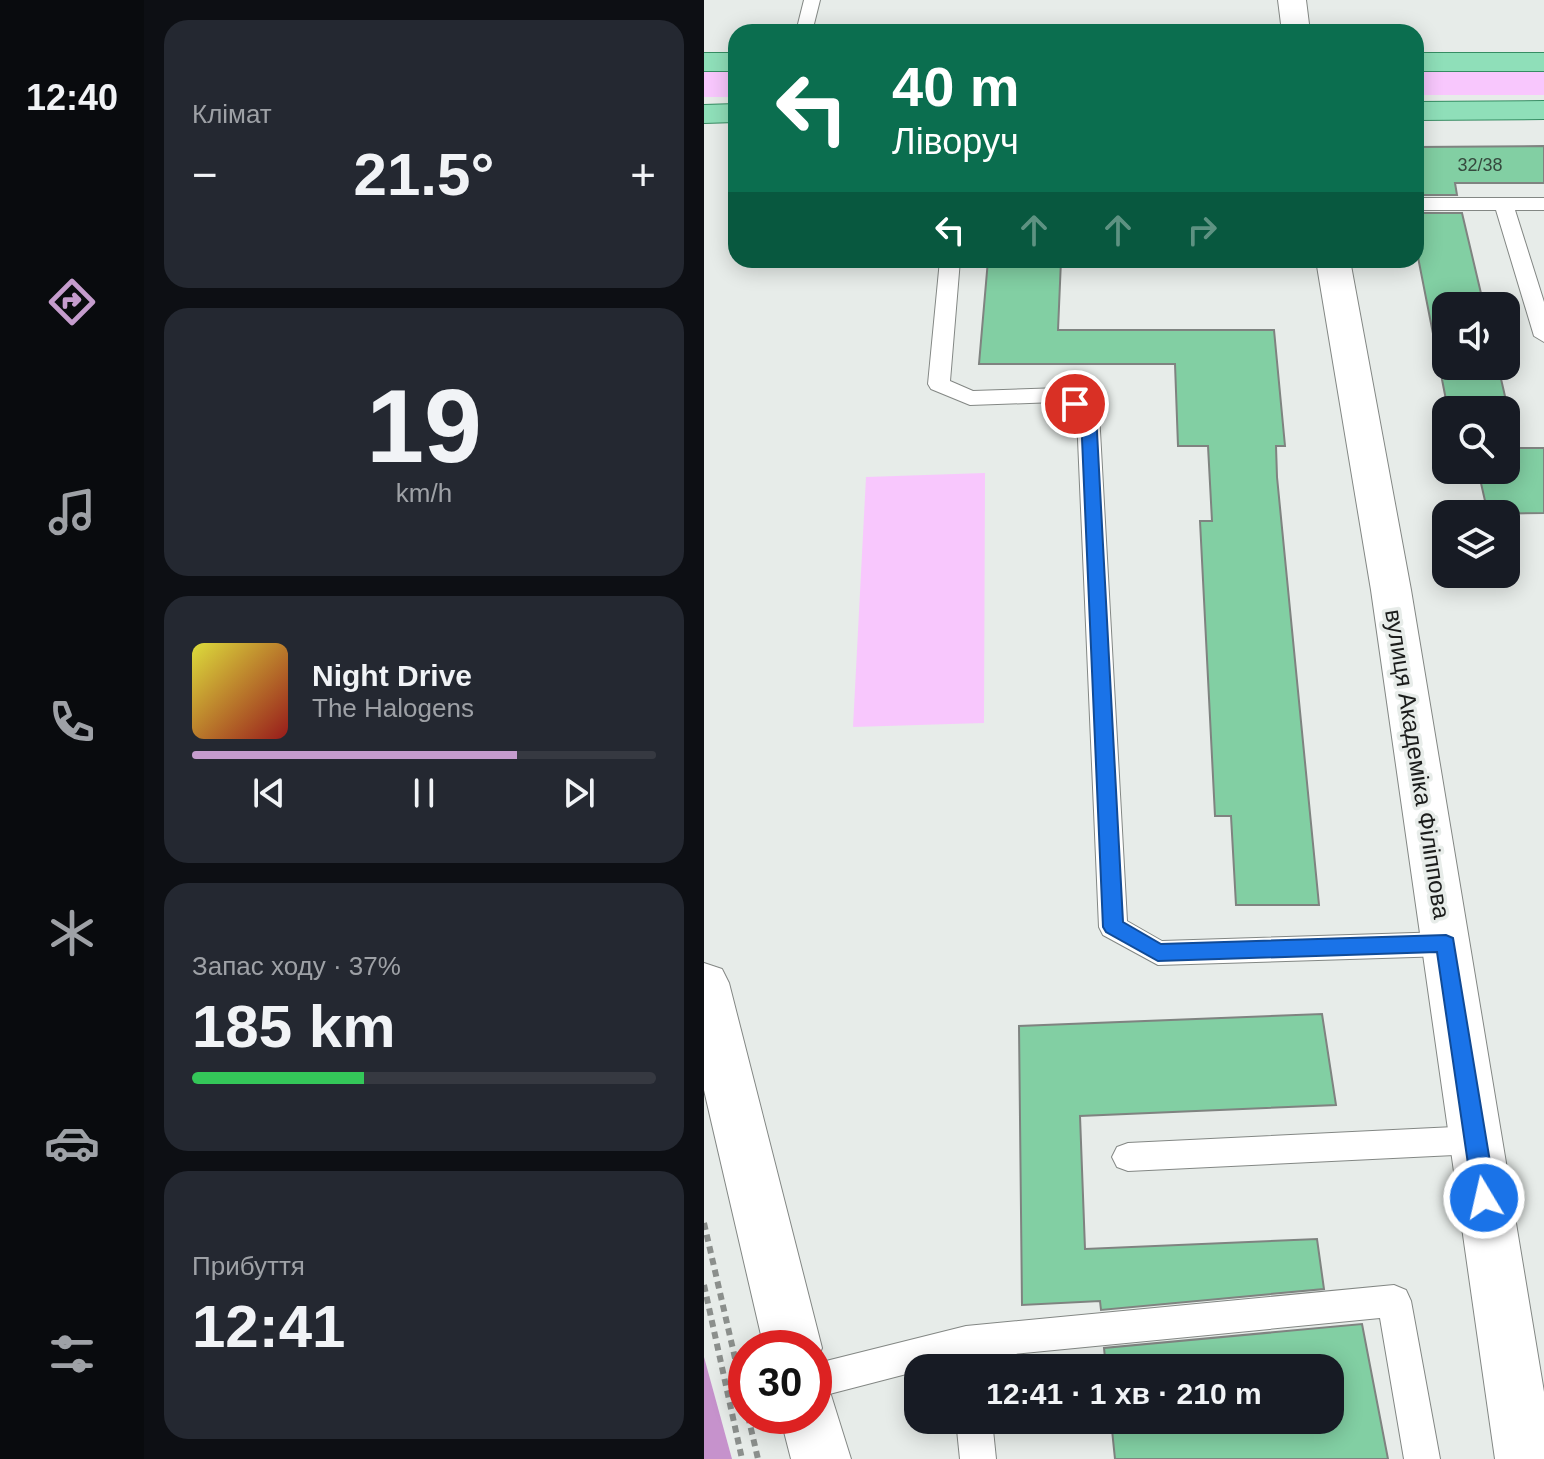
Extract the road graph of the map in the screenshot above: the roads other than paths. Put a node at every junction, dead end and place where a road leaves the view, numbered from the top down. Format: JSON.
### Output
{"nodes":[{"id":1,"x":812,"y":0,"type":"edge"},
{"id":2,"x":1292,"y":0,"type":"edge"},
{"id":3,"x":806,"y":24,"type":"edge"},
{"id":4,"x":1295,"y":24,"type":"edge"},
{"id":5,"x":704,"y":62,"type":"edge"},
{"id":6,"x":728,"y":62,"type":"edge"},
{"id":7,"x":1424,"y":62,"type":"edge"},
{"id":8,"x":1544,"y":62,"type":"edge"},
{"id":9,"x":1544,"y":110,"type":"edge"},
{"id":10,"x":1424,"y":111,"type":"edge"},
{"id":11,"x":728,"y":113,"type":"edge"},
{"id":12,"x":704,"y":114,"type":"edge"},
{"id":13,"x":1424,"y":204,"type":"edge"},
{"id":14,"x":1504,"y":204,"type":"junction"},
{"id":15,"x":1544,"y":204,"type":"edge"},
{"id":16,"x":949,"y":268,"type":"edge"},
{"id":17,"x":1334,"y":268,"type":"edge"},
{"id":18,"x":1544,"y":336,"type":"edge"},
{"id":19,"x":1446,"y":944,"type":"junction"},
{"id":20,"x":704,"y":983,"type":"edge"},
{"id":21,"x":1475,"y":1140,"type":"junction"},
{"id":22,"x":1128,"y":1157,"type":"dead end"},
{"id":23,"x":789,"y":1330,"type":"edge"},
{"id":24,"x":975,"y":1354,"type":"edge"},
{"id":25,"x":904,"y":1366,"type":"edge"},
{"id":26,"x":832,"y":1378,"type":"edge"},
{"id":27,"x":815,"y":1434,"type":"edge"},
{"id":28,"x":975,"y":1434,"type":"edge"},
{"id":29,"x":821,"y":1459,"type":"edge"},
{"id":30,"x":978,"y":1459,"type":"edge"},
{"id":31,"x":1422,"y":1459,"type":"edge"},
{"id":32,"x":1525,"y":1459,"type":"edge"}],
"edges":[{"from":1,"to":3,"type":"lane"},
{"from":2,"to":4,"type":"street"},
{"from":5,"to":6,"type":"main road"},
{"from":7,"to":8,"type":"main road"},
{"from":9,"to":10,"type":"main road"},
{"from":11,"to":12,"type":"main road"},
{"from":13,"to":14,"type":"lane"},
{"from":14,"to":15,"type":"lane"},
{"from":14,"to":18,"type":"lane"},
{"from":16,"to":19,"type":"lane"},
{"from":17,"to":19,"type":"street","name":"вулиця Академіка Філіппова"},
{"from":19,"to":21,"type":"street","name":"вулиця Академіка Філіппова"},
{"from":20,"to":23,"type":"street"},
{"from":21,"to":22,"type":"lane"},
{"from":21,"to":32,"type":"street","name":"вулиця Академіка Філіппова"},
{"from":24,"to":31,"type":"lane"},
{"from":25,"to":26,"type":"lane"},
{"from":27,"to":29,"type":"street"},
{"from":28,"to":30,"type":"lane"}]}
